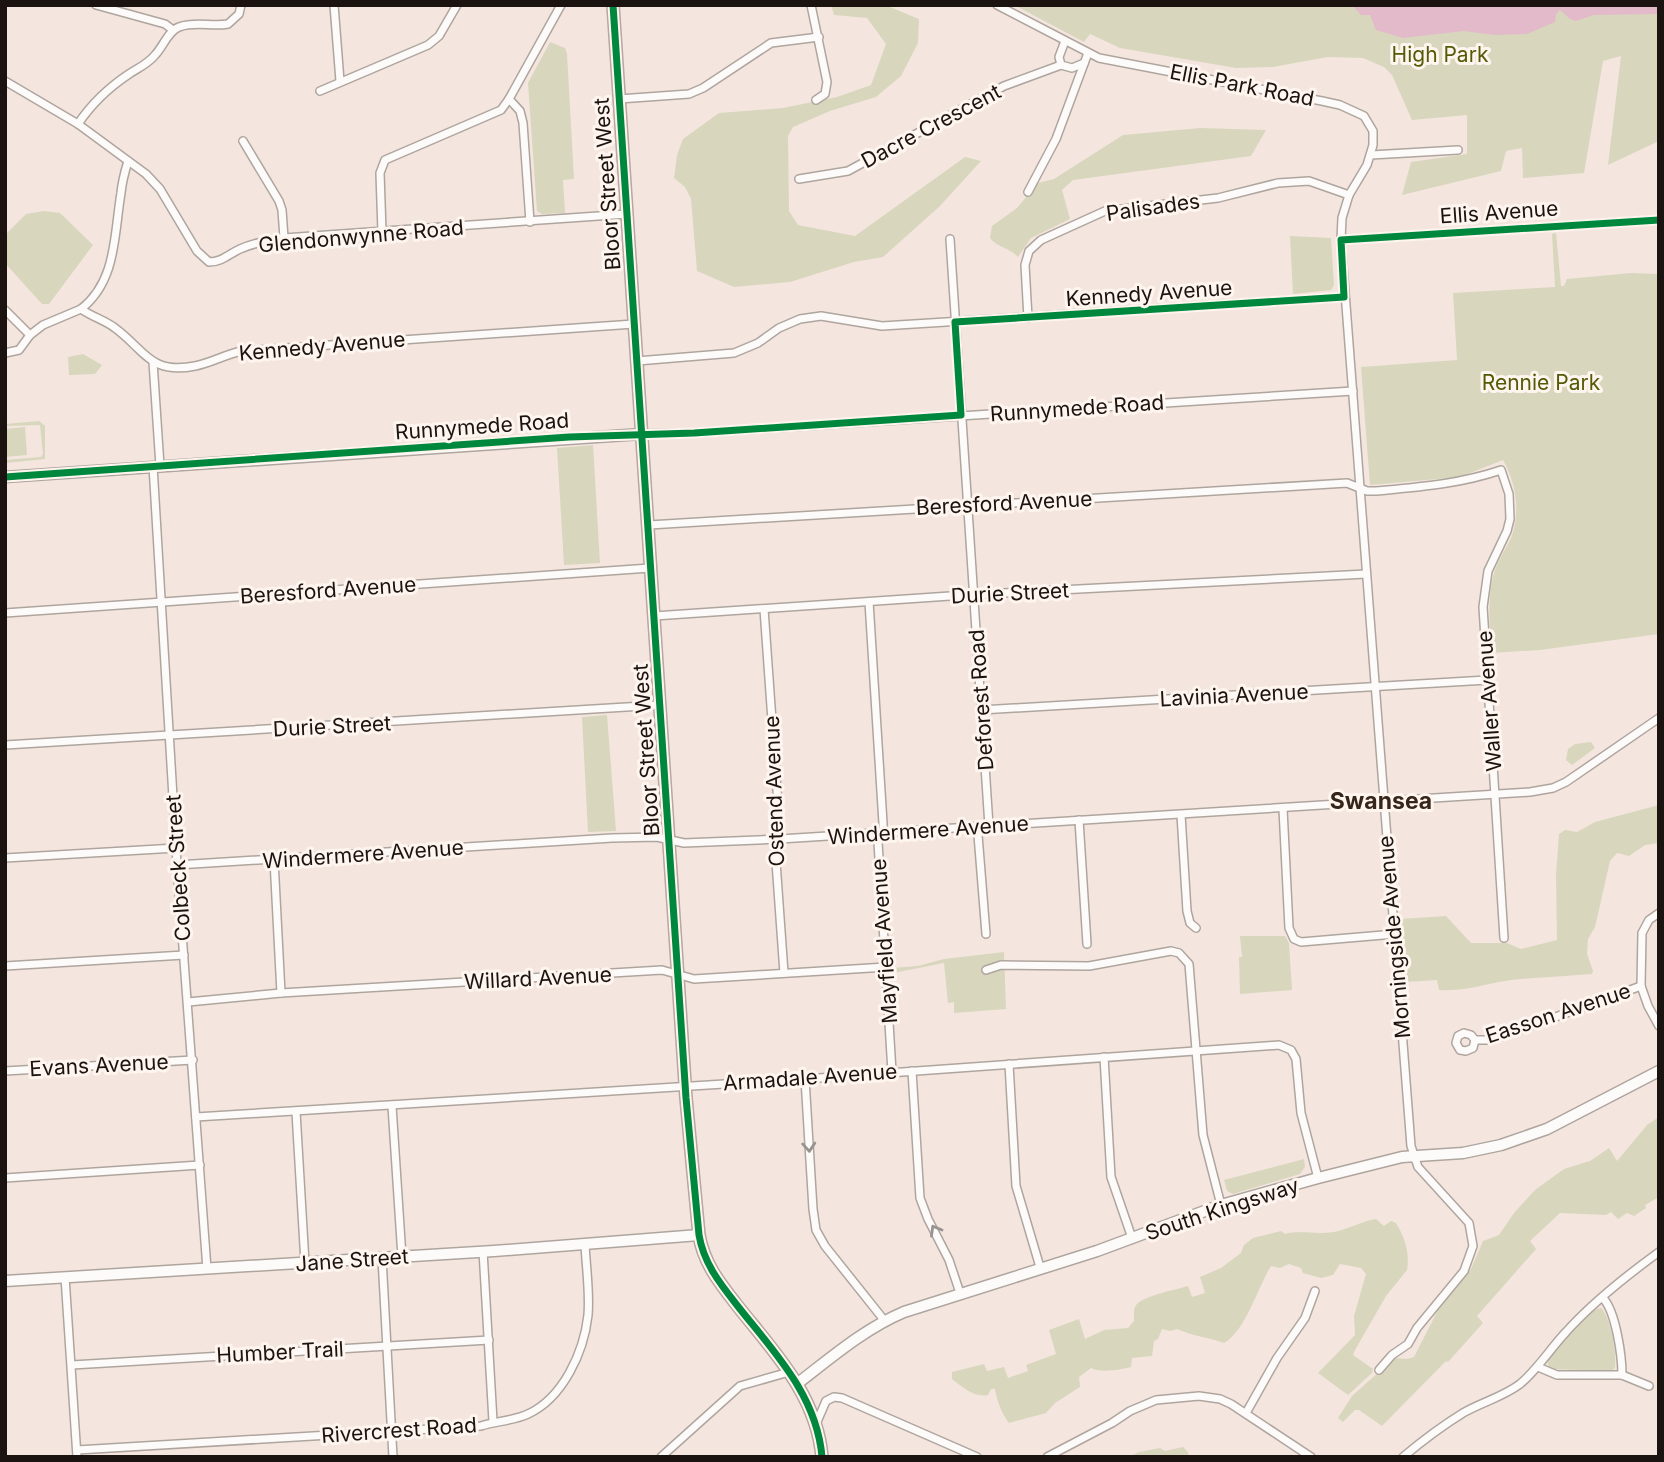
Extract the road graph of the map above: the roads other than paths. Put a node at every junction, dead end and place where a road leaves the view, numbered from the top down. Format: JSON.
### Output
{"nodes":[{"id":1,"x":96,"y":5,"type":"edge"},
{"id":2,"x":242,"y":5,"type":"edge"},
{"id":3,"x":334,"y":5,"type":"edge"},
{"id":4,"x":457,"y":5,"type":"edge"},
{"id":5,"x":561,"y":5,"type":"edge"},
{"id":6,"x":613,"y":5,"type":"edge"},
{"id":7,"x":811,"y":5,"type":"edge"},
{"id":8,"x":997,"y":5,"type":"edge"},
{"id":9,"x":127,"y":9,"type":"edge"},
{"id":10,"x":173,"y":30,"type":"junction"},
{"id":11,"x":819,"y":37,"type":"junction"},
{"id":12,"x":1065,"y":41,"type":"junction"},
{"id":13,"x":1088,"y":53,"type":"junction"},
{"id":14,"x":1084,"y":63,"type":"junction"},
{"id":15,"x":1061,"y":65,"type":"junction"},
{"id":16,"x":5,"y":81,"type":"edge"},
{"id":17,"x":340,"y":81,"type":"junction"},
{"id":18,"x":320,"y":91,"type":"dead end"},
{"id":19,"x":509,"y":99,"type":"junction"},
{"id":20,"x":619,"y":99,"type":"junction"},
{"id":21,"x":816,"y":100,"type":"dead end"},
{"id":22,"x":78,"y":124,"type":"junction"},
{"id":23,"x":243,"y":141,"type":"dead end"},
{"id":24,"x":1458,"y":150,"type":"dead end"},
{"id":25,"x":1371,"y":155,"type":"junction"},
{"id":26,"x":128,"y":161,"type":"junction"},
{"id":27,"x":799,"y":179,"type":"dead end"},
{"id":28,"x":1028,"y":192,"type":"dead end"},
{"id":29,"x":1349,"y":195,"type":"junction"},
{"id":30,"x":627,"y":214,"type":"junction"},
{"id":31,"x":1659,"y":220,"type":"edge"},
{"id":32,"x":530,"y":222,"type":"junction"},
{"id":33,"x":382,"y":232,"type":"junction"},
{"id":34,"x":284,"y":238,"type":"junction"},
{"id":35,"x":950,"y":239,"type":"dead end"},
{"id":36,"x":1341,"y":240,"type":"junction"},
{"id":37,"x":1344,"y":297,"type":"junction"},
{"id":38,"x":82,"y":309,"type":"junction"},
{"id":39,"x":5,"y":310,"type":"edge"},
{"id":40,"x":1028,"y":318,"type":"junction"},
{"id":41,"x":955,"y":322,"type":"junction"},
{"id":42,"x":634,"y":324,"type":"junction"},
{"id":43,"x":30,"y":335,"type":"junction"},
{"id":44,"x":5,"y":353,"type":"edge"},
{"id":45,"x":637,"y":361,"type":"junction"},
{"id":46,"x":153,"y":362,"type":"junction"},
{"id":47,"x":1353,"y":391,"type":"junction"},
{"id":48,"x":961,"y":415,"type":"junction"},
{"id":49,"x":642,"y":434,"type":"junction"},
{"id":50,"x":156,"y":466,"type":"junction"},
{"id":51,"x":1501,"y":470,"type":"joint"},
{"id":52,"x":5,"y":477,"type":"edge"},
{"id":53,"x":1359,"y":487,"type":"junction"},
{"id":54,"x":968,"y":505,"type":"junction"},
{"id":55,"x":649,"y":525,"type":"junction"},
{"id":56,"x":650,"y":568,"type":"junction"},
{"id":57,"x":1366,"y":574,"type":"junction"},
{"id":58,"x":974,"y":595,"type":"junction"},
{"id":59,"x":162,"y":602,"type":"junction"},
{"id":60,"x":869,"y":602,"type":"junction"},
{"id":61,"x":764,"y":608,"type":"junction"},
{"id":62,"x":5,"y":613,"type":"edge"},
{"id":63,"x":654,"y":616,"type":"junction"},
{"id":64,"x":1487,"y":680,"type":"junction"},
{"id":65,"x":1374,"y":687,"type":"junction"},
{"id":66,"x":659,"y":705,"type":"junction"},
{"id":67,"x":981,"y":710,"type":"junction"},
{"id":68,"x":1659,"y":718,"type":"edge"},
{"id":69,"x":170,"y":735,"type":"junction"},
{"id":70,"x":5,"y":745,"type":"edge"},
{"id":71,"x":1496,"y":794,"type":"junction"},
{"id":72,"x":1382,"y":801,"type":"junction"},
{"id":73,"x":1283,"y":809,"type":"junction"},
{"id":74,"x":1181,"y":815,"type":"junction"},
{"id":75,"x":1079,"y":820,"type":"junction"},
{"id":76,"x":986,"y":827,"type":"junction"},
{"id":77,"x":883,"y":833,"type":"junction"},
{"id":78,"x":780,"y":839,"type":"junction"},
{"id":79,"x":670,"y":840,"type":"junction"},
{"id":80,"x":176,"y":848,"type":"junction"},
{"id":81,"x":5,"y":858,"type":"edge"},
{"id":82,"x":274,"y":860,"type":"junction"},
{"id":83,"x":177,"y":865,"type":"junction"},
{"id":84,"x":1659,"y":914,"type":"edge"},
{"id":85,"x":1196,"y":928,"type":"dead end"},
{"id":86,"x":986,"y":934,"type":"dead end"},
{"id":87,"x":1395,"y":934,"type":"junction"},
{"id":88,"x":1504,"y":938,"type":"dead end"},
{"id":89,"x":1087,"y":944,"type":"dead end"},
{"id":90,"x":184,"y":955,"type":"junction"},
{"id":91,"x":5,"y":966,"type":"edge"},
{"id":92,"x":886,"y":967,"type":"junction"},
{"id":93,"x":986,"y":970,"type":"dead end"},
{"id":94,"x":677,"y":973,"type":"junction"},
{"id":95,"x":784,"y":973,"type":"junction"},
{"id":96,"x":1641,"y":986,"type":"junction"},
{"id":97,"x":281,"y":993,"type":"junction"},
{"id":98,"x":188,"y":1002,"type":"junction"},
{"id":99,"x":1659,"y":1026,"type":"edge"},
{"id":100,"x":1475,"y":1040,"type":"dead end"},
{"id":101,"x":1198,"y":1052,"type":"junction"},
{"id":102,"x":1104,"y":1057,"type":"junction"},
{"id":103,"x":193,"y":1060,"type":"junction"},
{"id":104,"x":1009,"y":1064,"type":"junction"},
{"id":105,"x":5,"y":1071,"type":"edge"},
{"id":106,"x":912,"y":1071,"type":"junction"},
{"id":107,"x":1659,"y":1071,"type":"edge"},
{"id":108,"x":892,"y":1072,"type":"junction"},
{"id":109,"x":805,"y":1079,"type":"junction"},
{"id":110,"x":685,"y":1086,"type":"junction"},
{"id":111,"x":392,"y":1106,"type":"junction"},
{"id":112,"x":296,"y":1112,"type":"junction"},
{"id":113,"x":196,"y":1117,"type":"junction"},
{"id":114,"x":1415,"y":1157,"type":"junction"},
{"id":115,"x":200,"y":1165,"type":"junction"},
{"id":116,"x":5,"y":1178,"type":"edge"},
{"id":117,"x":1318,"y":1178,"type":"junction"},
{"id":118,"x":1221,"y":1205,"type":"junction"},
{"id":119,"x":699,"y":1235,"type":"junction"},
{"id":120,"x":1132,"y":1238,"type":"junction"},
{"id":121,"x":585,"y":1244,"type":"junction"},
{"id":122,"x":483,"y":1251,"type":"junction"},
{"id":123,"x":1659,"y":1252,"type":"edge"},
{"id":124,"x":402,"y":1257,"type":"junction"},
{"id":125,"x":382,"y":1258,"type":"junction"},
{"id":126,"x":305,"y":1263,"type":"junction"},
{"id":127,"x":1040,"y":1267,"type":"junction"},
{"id":128,"x":207,"y":1269,"type":"junction"},
{"id":129,"x":65,"y":1277,"type":"junction"},
{"id":130,"x":5,"y":1281,"type":"edge"},
{"id":131,"x":1315,"y":1291,"type":"dead end"},
{"id":132,"x":960,"y":1293,"type":"junction"},
{"id":133,"x":1604,"y":1298,"type":"junction"},
{"id":134,"x":884,"y":1320,"type":"junction"},
{"id":135,"x":489,"y":1340,"type":"junction"},
{"id":136,"x":387,"y":1346,"type":"junction"},
{"id":137,"x":72,"y":1365,"type":"junction"},
{"id":138,"x":1538,"y":1367,"type":"junction"},
{"id":139,"x":1379,"y":1370,"type":"dead end"},
{"id":140,"x":789,"y":1372,"type":"junction"},
{"id":141,"x":1622,"y":1375,"type":"junction"},
{"id":142,"x":797,"y":1383,"type":"junction"},
{"id":143,"x":1649,"y":1386,"type":"dead end"},
{"id":144,"x":1246,"y":1413,"type":"junction"},
{"id":145,"x":493,"y":1422,"type":"junction"},
{"id":146,"x":816,"y":1425,"type":"junction"},
{"id":147,"x":392,"y":1431,"type":"junction"},
{"id":148,"x":77,"y":1453,"type":"edge"},
{"id":149,"x":393,"y":1457,"type":"edge"},
{"id":150,"x":661,"y":1457,"type":"edge"},
{"id":151,"x":822,"y":1457,"type":"edge"},
{"id":152,"x":977,"y":1457,"type":"edge"},
{"id":153,"x":1047,"y":1457,"type":"edge"},
{"id":154,"x":1311,"y":1457,"type":"edge"},
{"id":155,"x":1403,"y":1457,"type":"edge"}],
"edges":[{"from":1,"to":9,"type":"street"},
{"from":2,"to":10,"type":"street"},
{"from":3,"to":17,"type":"street"},
{"from":4,"to":17,"type":"street"},
{"from":5,"to":19,"type":"street"},
{"from":6,"to":20,"type":"main road","name":"Bloor Street West"},
{"from":7,"to":11,"type":"street"},
{"from":8,"to":12,"type":"street","name":"Ellis Park Road"},
{"from":9,"to":10,"type":"street"},
{"from":10,"to":22,"type":"street"},
{"from":11,"to":20,"type":"street"},
{"from":11,"to":21,"type":"street"},
{"from":12,"to":13,"type":"street","name":"Ellis Park Road"},
{"from":12,"to":15,"type":"street"},
{"from":13,"to":14,"type":"street"},
{"from":13,"to":25,"type":"street","name":"Ellis Park Road"},
{"from":14,"to":15,"type":"street","name":"Dacre Crescent"},
{"from":14,"to":28,"type":"street"},
{"from":15,"to":27,"type":"street","name":"Dacre Crescent"},
{"from":16,"to":22,"type":"street","name":"Glendonwynne Road"},
{"from":17,"to":18,"type":"street"},
{"from":19,"to":32,"type":"street"},
{"from":19,"to":33,"type":"street"},
{"from":20,"to":30,"type":"main road","name":"Bloor Street West"},
{"from":22,"to":26,"type":"street","name":"Glendonwynne Road"},
{"from":23,"to":34,"type":"street"},
{"from":24,"to":25,"type":"street"},
{"from":25,"to":29,"type":"street"},
{"from":26,"to":34,"type":"street","name":"Glendonwynne Road"},
{"from":26,"to":38,"type":"street"},
{"from":29,"to":36,"type":"street"},
{"from":29,"to":40,"type":"street","name":"Palisades"},
{"from":30,"to":32,"type":"street","name":"Glendonwynne Road"},
{"from":30,"to":42,"type":"main road","name":"Bloor Street West"},
{"from":31,"to":36,"type":"street","name":"Ellis Avenue"},
{"from":32,"to":33,"type":"street","name":"Glendonwynne Road"},
{"from":33,"to":34,"type":"street","name":"Glendonwynne Road"},
{"from":35,"to":41,"type":"street","name":"Deforest Road"},
{"from":36,"to":37,"type":"street","name":"Morningside Avenue"},
{"from":37,"to":40,"type":"street","name":"Kennedy Avenue"},
{"from":37,"to":47,"type":"street","name":"Morningside Avenue"},
{"from":38,"to":43,"type":"street"},
{"from":38,"to":46,"type":"street"},
{"from":39,"to":43,"type":"street"},
{"from":40,"to":41,"type":"street","name":"Kennedy Avenue"},
{"from":41,"to":45,"type":"street","name":"Kennedy Avenue"},
{"from":41,"to":48,"type":"street","name":"Deforest Road"},
{"from":42,"to":45,"type":"main road","name":"Bloor Street West"},
{"from":42,"to":46,"type":"street","name":"Kennedy Avenue"},
{"from":43,"to":44,"type":"street"},
{"from":45,"to":49,"type":"main road","name":"Bloor Street West"},
{"from":46,"to":50,"type":"street","name":"Colbeck Street"},
{"from":47,"to":48,"type":"street","name":"Runnymede Road"},
{"from":47,"to":53,"type":"street","name":"Morningside Avenue"},
{"from":48,"to":49,"type":"street","name":"Runnymede Road"},
{"from":48,"to":54,"type":"street","name":"Deforest Road"},
{"from":49,"to":50,"type":"street","name":"Runnymede Road"},
{"from":49,"to":55,"type":"main road","name":"Bloor Street West"},
{"from":50,"to":52,"type":"street","name":"Runnymede Road"},
{"from":50,"to":59,"type":"street","name":"Colbeck Street"},
{"from":51,"to":53,"type":"street","name":"Beresford Avenue"},
{"from":51,"to":64,"type":"street","name":"Waller Avenue"},
{"from":53,"to":54,"type":"street","name":"Beresford Avenue"},
{"from":53,"to":57,"type":"street","name":"Morningside Avenue"},
{"from":54,"to":55,"type":"street","name":"Beresford Avenue"},
{"from":54,"to":58,"type":"street","name":"Deforest Road"},
{"from":55,"to":56,"type":"main road","name":"Bloor Street West"},
{"from":56,"to":59,"type":"street","name":"Beresford Avenue"},
{"from":56,"to":63,"type":"main road","name":"Bloor Street West"},
{"from":57,"to":58,"type":"street","name":"Durie Street"},
{"from":57,"to":65,"type":"street","name":"Morningside Avenue"},
{"from":58,"to":60,"type":"street","name":"Durie Street"},
{"from":58,"to":67,"type":"street","name":"Deforest Road"},
{"from":59,"to":62,"type":"street","name":"Beresford Avenue"},
{"from":59,"to":69,"type":"street","name":"Colbeck Street"},
{"from":60,"to":61,"type":"street","name":"Durie Street"},
{"from":60,"to":77,"type":"street","name":"Mayfield Avenue"},
{"from":61,"to":63,"type":"street","name":"Durie Street"},
{"from":61,"to":78,"type":"street","name":"Ostend Avenue"},
{"from":63,"to":66,"type":"main road","name":"Bloor Street West"},
{"from":64,"to":65,"type":"street","name":"Lavinia Avenue"},
{"from":64,"to":71,"type":"street","name":"Waller Avenue"},
{"from":65,"to":67,"type":"street","name":"Lavinia Avenue"},
{"from":65,"to":72,"type":"street","name":"Morningside Avenue"},
{"from":66,"to":69,"type":"street","name":"Durie Street"},
{"from":66,"to":79,"type":"main road","name":"Bloor Street West"},
{"from":67,"to":76,"type":"street","name":"Deforest Road"},
{"from":68,"to":71,"type":"street","name":"Windermere Avenue"},
{"from":69,"to":70,"type":"street","name":"Durie Street"},
{"from":69,"to":80,"type":"street","name":"Colbeck Street"},
{"from":71,"to":72,"type":"street","name":"Windermere Avenue"},
{"from":71,"to":88,"type":"street","name":"Waller Avenue"},
{"from":72,"to":73,"type":"street","name":"Windermere Avenue"},
{"from":72,"to":87,"type":"street","name":"Morningside Avenue"},
{"from":73,"to":74,"type":"street","name":"Windermere Avenue"},
{"from":73,"to":87,"type":"street"},
{"from":74,"to":75,"type":"street","name":"Windermere Avenue"},
{"from":74,"to":85,"type":"street"},
{"from":75,"to":76,"type":"street","name":"Windermere Avenue"},
{"from":75,"to":89,"type":"street"},
{"from":76,"to":77,"type":"street","name":"Windermere Avenue"},
{"from":76,"to":86,"type":"street","name":"Deforest Road"},
{"from":77,"to":78,"type":"street","name":"Windermere Avenue"},
{"from":77,"to":92,"type":"street","name":"Mayfield Avenue"},
{"from":78,"to":79,"type":"street","name":"Windermere Avenue"},
{"from":78,"to":95,"type":"street","name":"Ostend Avenue"},
{"from":79,"to":82,"type":"street","name":"Windermere Avenue"},
{"from":79,"to":94,"type":"main road","name":"Bloor Street West"},
{"from":80,"to":81,"type":"street"},
{"from":80,"to":83,"type":"street","name":"Colbeck Street"},
{"from":82,"to":83,"type":"street","name":"Windermere Avenue"},
{"from":82,"to":97,"type":"street"},
{"from":83,"to":90,"type":"street","name":"Colbeck Street"},
{"from":84,"to":96,"type":"street"},
{"from":87,"to":114,"type":"street","name":"Morningside Avenue"},
{"from":90,"to":91,"type":"street"},
{"from":90,"to":98,"type":"street","name":"Colbeck Street"},
{"from":92,"to":95,"type":"street","name":"Willard Avenue"},
{"from":92,"to":108,"type":"street","name":"Mayfield Avenue"},
{"from":93,"to":101,"type":"street"},
{"from":94,"to":95,"type":"street","name":"Willard Avenue"},
{"from":94,"to":97,"type":"street","name":"Willard Avenue"},
{"from":94,"to":110,"type":"main road","name":"Bloor Street West"},
{"from":96,"to":99,"type":"street"},
{"from":96,"to":100,"type":"street","name":"Easson Avenue"},
{"from":97,"to":98,"type":"street","name":"Willard Avenue"},
{"from":98,"to":103,"type":"street","name":"Colbeck Street"},
{"from":101,"to":102,"type":"street","name":"Armadale Avenue"},
{"from":101,"to":117,"type":"street","name":"Armadale Avenue"},
{"from":101,"to":118,"type":"street"},
{"from":102,"to":104,"type":"street","name":"Armadale Avenue"},
{"from":102,"to":120,"type":"street"},
{"from":103,"to":105,"type":"street","name":"Evans Avenue"},
{"from":103,"to":113,"type":"street","name":"Colbeck Street"},
{"from":104,"to":106,"type":"street","name":"Armadale Avenue"},
{"from":104,"to":127,"type":"street"},
{"from":106,"to":108,"type":"street","name":"Armadale Avenue"},
{"from":132,"to":106,"type":"street","one_way":true},
{"from":107,"to":114,"type":"street","name":"South Kingsway"},
{"from":108,"to":109,"type":"street","name":"Armadale Avenue"},
{"from":109,"to":110,"type":"street","name":"Armadale Avenue"},
{"from":109,"to":134,"type":"street","one_way":true},
{"from":110,"to":111,"type":"street","name":"Armadale Avenue"},
{"from":110,"to":119,"type":"main road","name":"Bloor Street West"},
{"from":111,"to":112,"type":"street","name":"Armadale Avenue"},
{"from":111,"to":124,"type":"street"},
{"from":112,"to":113,"type":"street","name":"Armadale Avenue"},
{"from":112,"to":126,"type":"street"},
{"from":113,"to":115,"type":"street","name":"Colbeck Street"},
{"from":114,"to":117,"type":"street","name":"South Kingsway"},
{"from":114,"to":139,"type":"street","name":"Morningside Avenue"},
{"from":115,"to":116,"type":"street"},
{"from":115,"to":128,"type":"street","name":"Colbeck Street"},
{"from":117,"to":118,"type":"street","name":"South Kingsway"},
{"from":118,"to":120,"type":"street","name":"South Kingsway"},
{"from":119,"to":121,"type":"street","name":"Jane Street"},
{"from":119,"to":140,"type":"main road","name":"Bloor Street West"},
{"from":120,"to":127,"type":"street","name":"South Kingsway"},
{"from":121,"to":122,"type":"street","name":"Jane Street"},
{"from":121,"to":145,"type":"street","name":"Rivercrest Road"},
{"from":122,"to":124,"type":"street","name":"Jane Street"},
{"from":122,"to":135,"type":"street"},
{"from":123,"to":133,"type":"street"},
{"from":124,"to":125,"type":"street","name":"Jane Street"},
{"from":125,"to":126,"type":"street","name":"Jane Street"},
{"from":125,"to":136,"type":"street"},
{"from":126,"to":128,"type":"street","name":"Jane Street"},
{"from":127,"to":132,"type":"street","name":"South Kingsway"},
{"from":128,"to":129,"type":"street","name":"Jane Street"},
{"from":129,"to":130,"type":"street","name":"Jane Street"},
{"from":129,"to":137,"type":"street"},
{"from":131,"to":144,"type":"street"},
{"from":132,"to":134,"type":"street","name":"South Kingsway"},
{"from":133,"to":138,"type":"street"},
{"from":133,"to":141,"type":"street"},
{"from":134,"to":142,"type":"street","name":"South Kingsway"},
{"from":135,"to":136,"type":"street","name":"Humber Trail"},
{"from":135,"to":145,"type":"street"},
{"from":136,"to":137,"type":"street","name":"Humber Trail"},
{"from":136,"to":147,"type":"street"},
{"from":137,"to":148,"type":"street"},
{"from":138,"to":141,"type":"street"},
{"from":138,"to":155,"type":"street"},
{"from":140,"to":142,"type":"main road","name":"Bloor Street West"},
{"from":140,"to":150,"type":"street"},
{"from":141,"to":143,"type":"street"},
{"from":142,"to":146,"type":"main road","name":"Bloor Street West"},
{"from":144,"to":153,"type":"street"},
{"from":144,"to":154,"type":"street"},
{"from":145,"to":147,"type":"street","name":"Rivercrest Road"},
{"from":146,"to":151,"type":"main road","name":"Bloor Street West"},
{"from":146,"to":152,"type":"street"},
{"from":147,"to":148,"type":"street","name":"Rivercrest Road"},
{"from":147,"to":149,"type":"street"}]}
